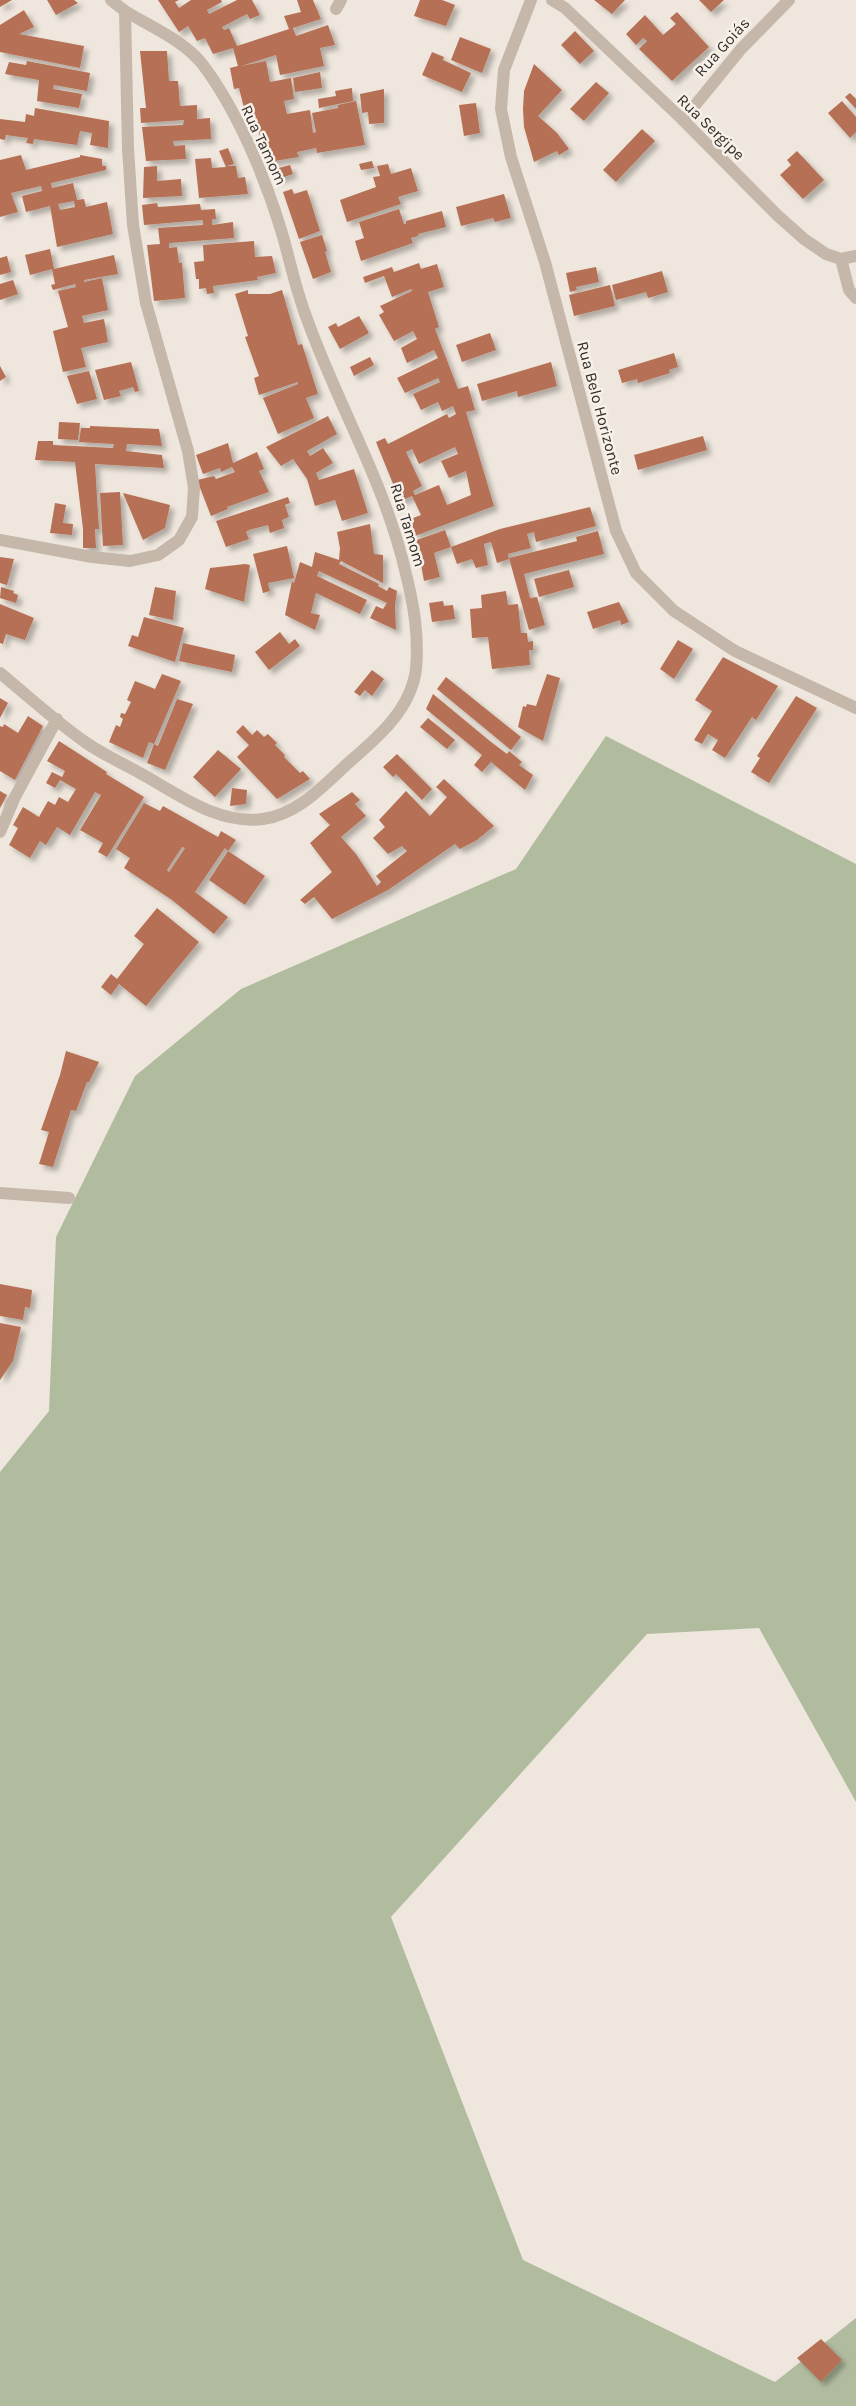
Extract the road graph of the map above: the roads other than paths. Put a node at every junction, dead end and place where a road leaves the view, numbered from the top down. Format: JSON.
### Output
{"nodes":[{"id":1,"x":111,"y":0,"type":"edge"},
{"id":2,"x":531,"y":0,"type":"edge"},
{"id":3,"x":552,"y":0,"type":"edge"},
{"id":4,"x":789,"y":0,"type":"edge"},
{"id":5,"x":125,"y":11,"type":"junction"},
{"id":6,"x":683,"y":120,"type":"junction"},
{"id":7,"x":856,"y":256,"type":"edge"},
{"id":8,"x":841,"y":259,"type":"junction"},
{"id":9,"x":856,"y":298,"type":"edge"},
{"id":10,"x":0,"y":540,"type":"edge"},
{"id":11,"x":0,"y":673,"type":"edge"},
{"id":12,"x":856,"y":708,"type":"edge"},
{"id":13,"x":57,"y":719,"type":"junction"},
{"id":14,"x":0,"y":832,"type":"edge"},
{"id":15,"x":0,"y":1193,"type":"edge"},
{"id":16,"x":69,"y":1198,"type":"dead end"}],
"edges":[{"from":1,"to":5,"type":"street","name":"Rua Tamom"},
{"from":2,"to":12,"type":"street","name":"Rua Belo Horizonte"},
{"from":3,"to":6,"type":"street","name":"Rua Sergipe"},
{"from":4,"to":6,"type":"street","name":"Rua Goiás"},
{"from":5,"to":10,"type":"street"},
{"from":5,"to":13,"type":"street","name":"Rua Tamom"},
{"from":6,"to":8,"type":"street","name":"Rua Sergipe"},
{"from":7,"to":8,"type":"street"},
{"from":8,"to":9,"type":"street"},
{"from":11,"to":13,"type":"street","name":"Rua Tamom"},
{"from":13,"to":14,"type":"street"},
{"from":15,"to":16,"type":"street"}]}
